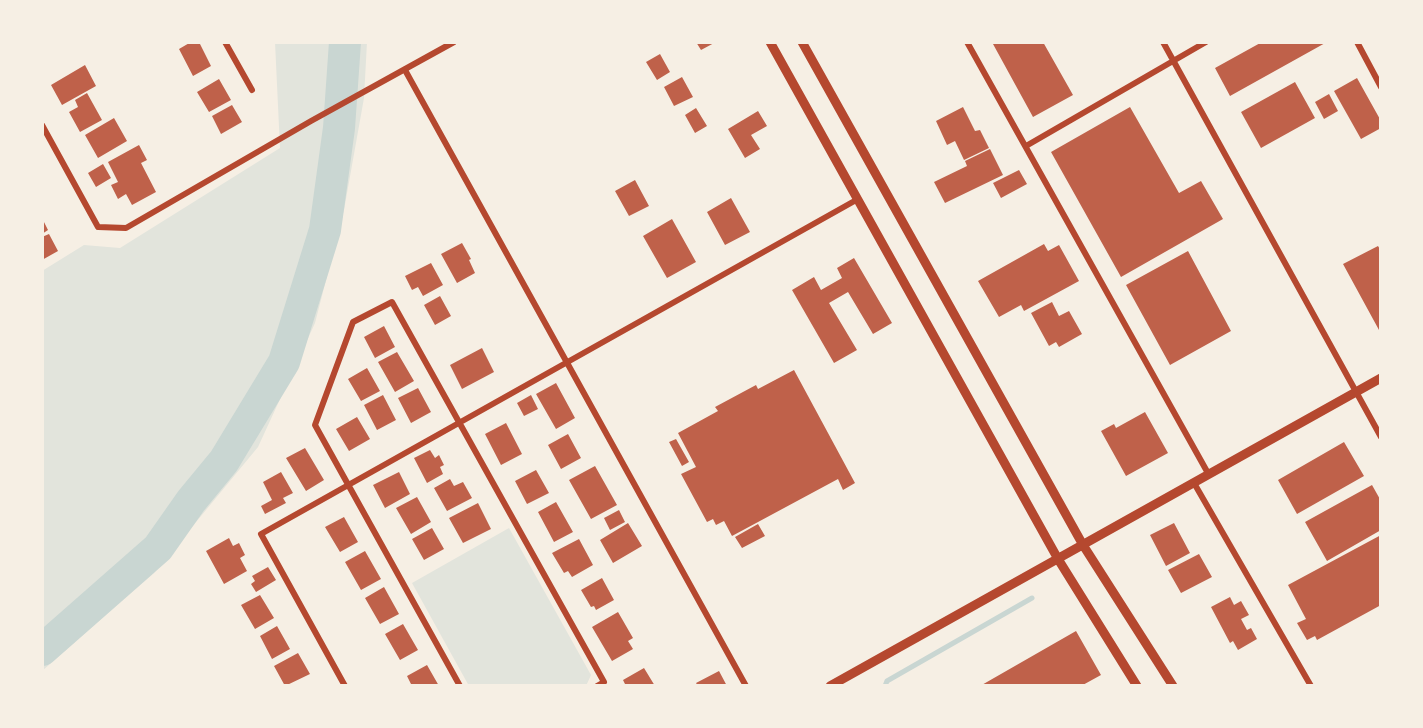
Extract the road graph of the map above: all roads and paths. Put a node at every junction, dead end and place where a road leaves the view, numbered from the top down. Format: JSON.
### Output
{"nodes":[{"id":1,"x":225,"y":42,"type":"edge"},
{"id":2,"x":454,"y":42,"type":"edge"},
{"id":3,"x":771,"y":42,"type":"edge"},
{"id":4,"x":802,"y":42,"type":"edge"},
{"id":5,"x":967,"y":42,"type":"edge"},
{"id":6,"x":1163,"y":42,"type":"edge"},
{"id":7,"x":1206,"y":42,"type":"edge"},
{"id":8,"x":1357,"y":42,"type":"edge"},
{"id":9,"x":1173,"y":60,"type":"junction"},
{"id":10,"x":405,"y":70,"type":"junction"},
{"id":11,"x":1381,"y":87,"type":"edge"},
{"id":12,"x":252,"y":90,"type":"dead end"},
{"id":13,"x":42,"y":125,"type":"edge"},
{"id":14,"x":1026,"y":146,"type":"junction"},
{"id":15,"x":858,"y":199,"type":"junction"},
{"id":16,"x":566,"y":361,"type":"junction"},
{"id":17,"x":1381,"y":378,"type":"edge"},
{"id":18,"x":1356,"y":392,"type":"junction"},
{"id":19,"x":461,"y":423,"type":"junction"},
{"id":20,"x":1381,"y":437,"type":"edge"},
{"id":21,"x":1209,"y":475,"type":"junction"},
{"id":22,"x":1194,"y":483,"type":"junction"},
{"id":23,"x":347,"y":485,"type":"junction"},
{"id":24,"x":1083,"y":545,"type":"junction"},
{"id":25,"x":1058,"y":559,"type":"junction"},
{"id":26,"x":345,"y":686,"type":"edge"},
{"id":27,"x":460,"y":686,"type":"edge"},
{"id":28,"x":597,"y":686,"type":"edge"},
{"id":29,"x":746,"y":686,"type":"edge"},
{"id":30,"x":830,"y":686,"type":"edge"},
{"id":31,"x":1137,"y":686,"type":"edge"},
{"id":32,"x":1173,"y":686,"type":"edge"},
{"id":33,"x":1311,"y":686,"type":"edge"}],
"edges":[{"from":1,"to":12,"type":"street"},
{"from":2,"to":10,"type":"street"},
{"from":3,"to":15,"type":"street"},
{"from":4,"to":24,"type":"street"},
{"from":5,"to":14,"type":"street"},
{"from":6,"to":9,"type":"street"},
{"from":7,"to":9,"type":"street"},
{"from":8,"to":11,"type":"street"},
{"from":9,"to":14,"type":"street"},
{"from":9,"to":18,"type":"street"},
{"from":10,"to":13,"type":"street"},
{"from":10,"to":16,"type":"street"},
{"from":14,"to":21,"type":"street"},
{"from":15,"to":16,"type":"street"},
{"from":15,"to":25,"type":"street"},
{"from":16,"to":19,"type":"street"},
{"from":16,"to":29,"type":"street"},
{"from":17,"to":18,"type":"street"},
{"from":18,"to":20,"type":"street"},
{"from":18,"to":21,"type":"street"},
{"from":19,"to":23,"type":"street"},
{"from":19,"to":23,"type":"street"},
{"from":19,"to":28,"type":"street"},
{"from":21,"to":22,"type":"street"},
{"from":22,"to":24,"type":"street"},
{"from":22,"to":33,"type":"street"},
{"from":23,"to":26,"type":"street"},
{"from":23,"to":27,"type":"street"},
{"from":24,"to":25,"type":"street"},
{"from":24,"to":32,"type":"street"},
{"from":25,"to":30,"type":"street"},
{"from":25,"to":31,"type":"street"}]}
